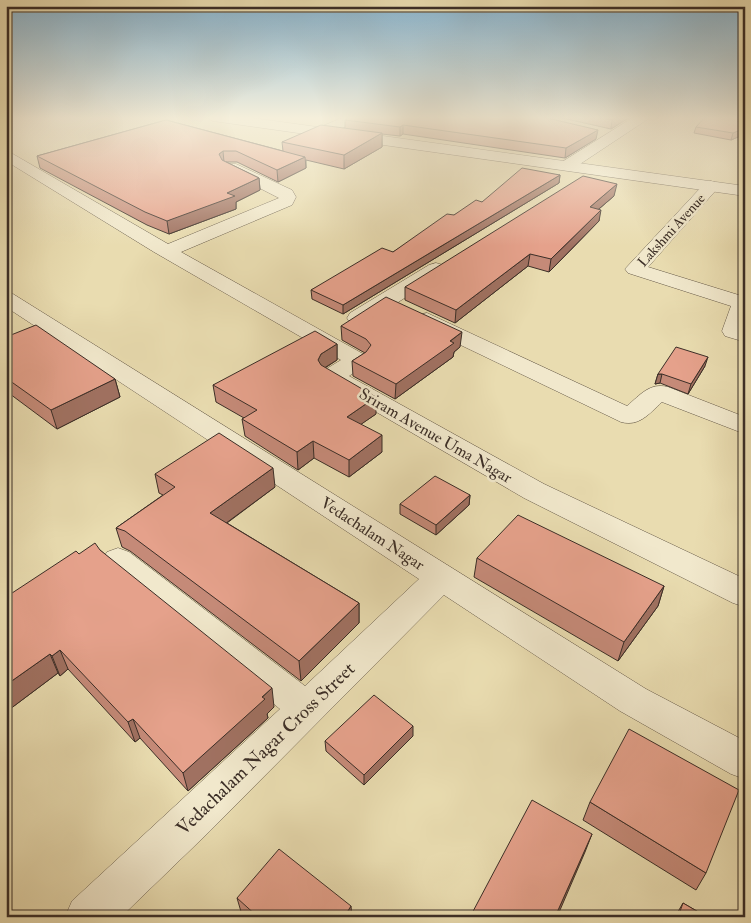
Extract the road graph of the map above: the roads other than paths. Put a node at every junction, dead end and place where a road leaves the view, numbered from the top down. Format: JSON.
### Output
{"nodes":[{"id":1,"x":16,"y":160,"type":"edge"},
{"id":2,"x":531,"y":160,"type":"edge"},
{"id":3,"x":576,"y":160,"type":"edge"},
{"id":4,"x":568,"y":165,"type":"junction"},
{"id":5,"x":230,"y":167,"type":"edge"},
{"id":6,"x":596,"y":169,"type":"junction"},
{"id":7,"x":572,"y":184,"type":"edge"},
{"id":8,"x":711,"y":186,"type":"junction"},
{"id":9,"x":745,"y":191,"type":"edge"},
{"id":10,"x":167,"y":251,"type":"junction"},
{"id":11,"x":450,"y":260,"type":"edge"},
{"id":12,"x":6,"y":298,"type":"edge"},
{"id":13,"x":385,"y":300,"type":"junction"},
{"id":14,"x":336,"y":331,"type":"junction"},
{"id":15,"x":745,"y":335,"type":"edge"},
{"id":16,"x":745,"y":426,"type":"edge"},
{"id":17,"x":118,"y":560,"type":"dead end"},
{"id":18,"x":442,"y":577,"type":"junction"},
{"id":19,"x":745,"y":594,"type":"edge"},
{"id":20,"x":306,"y":708,"type":"junction"},
{"id":21,"x":745,"y":761,"type":"edge"},
{"id":22,"x":88,"y":917,"type":"edge"}],
"edges":[{"from":1,"to":10,"type":"street","name":"Sriram Avenue Uma Nagar"},
{"from":2,"to":4,"type":"street"},
{"from":3,"to":4,"type":"street"},
{"from":4,"to":6,"type":"street"},
{"from":5,"to":10,"type":"street"},
{"from":6,"to":7,"type":"street"},
{"from":6,"to":8,"type":"street"},
{"from":8,"to":9,"type":"street"},
{"from":8,"to":15,"type":"street","name":"Lakshmi Avenue"},
{"from":10,"to":14,"type":"street","name":"Sriram Avenue Uma Nagar"},
{"from":11,"to":13,"type":"street"},
{"from":12,"to":18,"type":"street","name":"Vedachalam Nagar"},
{"from":13,"to":14,"type":"street"},
{"from":13,"to":16,"type":"street"},
{"from":14,"to":19,"type":"street","name":"Sriram Avenue Uma Nagar"},
{"from":17,"to":20,"type":"street"},
{"from":18,"to":20,"type":"street","name":"Vedachalam Nagar Cross Street"},
{"from":18,"to":21,"type":"street","name":"Vedachalam Nagar"},
{"from":20,"to":22,"type":"street","name":"Vedachalam Nagar Cross Street"}]}
